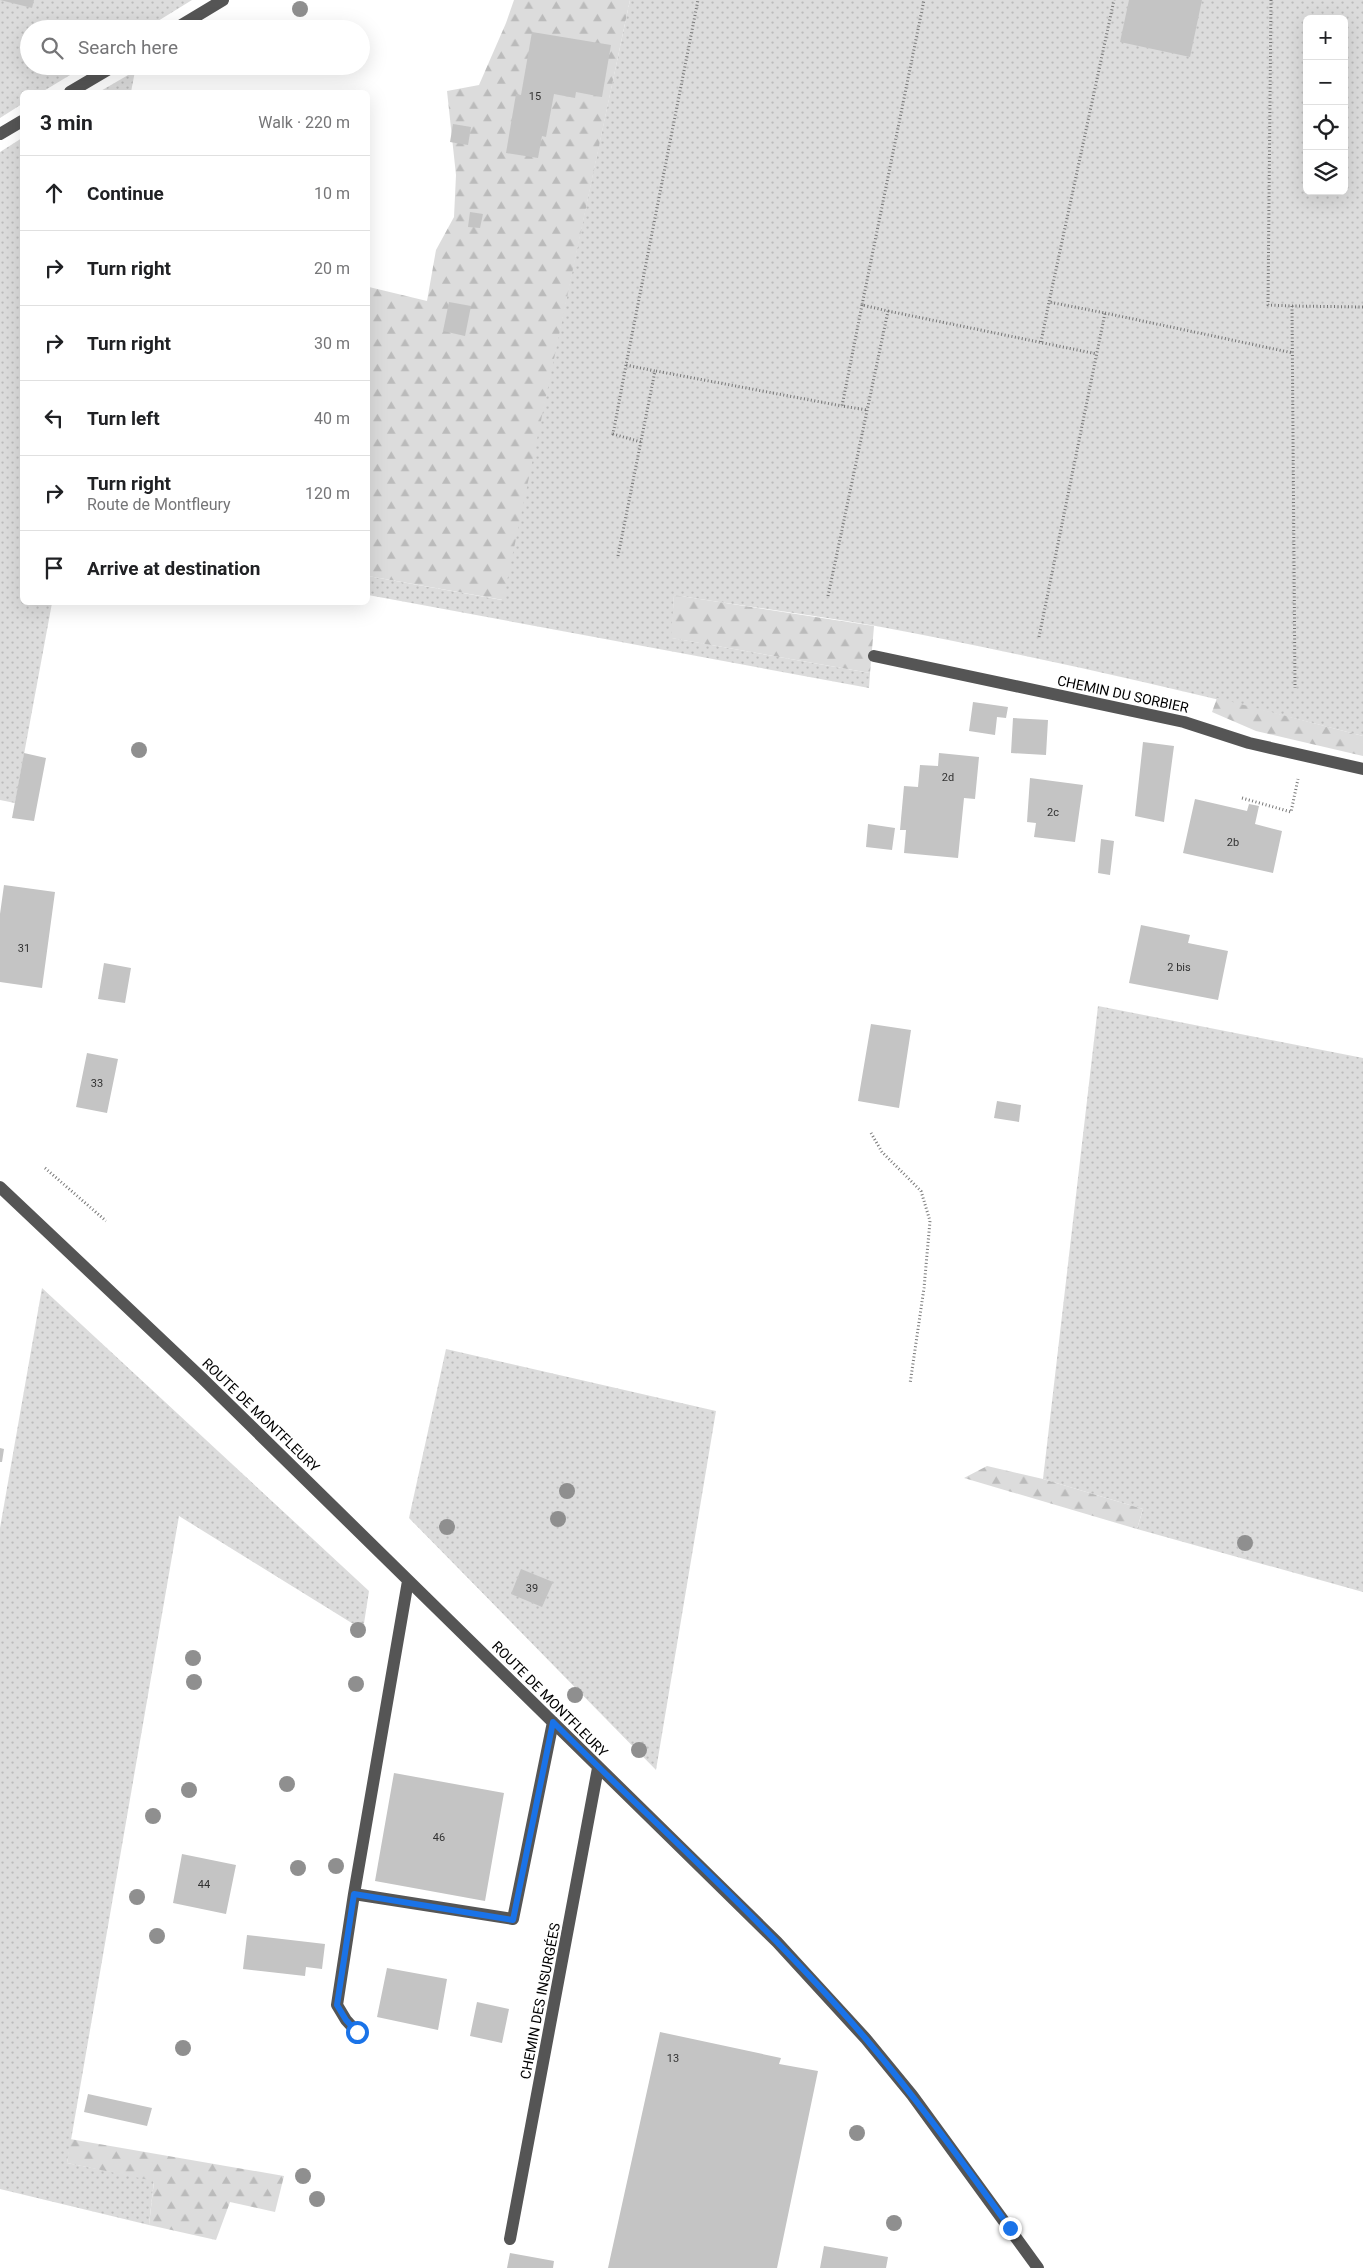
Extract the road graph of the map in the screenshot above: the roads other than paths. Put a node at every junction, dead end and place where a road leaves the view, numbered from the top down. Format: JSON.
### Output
{"nodes":[{"id":1,"x":222,"y":0,"type":"edge"},
{"id":2,"x":190,"y":20,"type":"edge"},
{"id":3,"x":99,"y":75,"type":"edge"},
{"id":4,"x":73,"y":90,"type":"edge"},
{"id":5,"x":20,"y":122,"type":"edge"},
{"id":6,"x":0,"y":134,"type":"edge"},
{"id":7,"x":874,"y":656,"type":"dead end"},
{"id":8,"x":1363,"y":769,"type":"edge"},
{"id":9,"x":0,"y":1187,"type":"edge"},
{"id":10,"x":408,"y":1581,"type":"junction"},
{"id":11,"x":553,"y":1722,"type":"junction"},
{"id":12,"x":598,"y":1768,"type":"junction"},
{"id":13,"x":354,"y":1894,"type":"junction"},
{"id":14,"x":357,"y":2032,"type":"dead end"},
{"id":15,"x":510,"y":2239,"type":"dead end"},
{"id":16,"x":1038,"y":2268,"type":"edge"}],
"edges":[{"from":1,"to":2,"type":"street"},
{"from":3,"to":4,"type":"street"},
{"from":5,"to":6,"type":"street"},
{"from":7,"to":8,"type":"street","name":"CHEMIN DU SORBIER"},
{"from":9,"to":10,"type":"street","name":"ROUTE DE MONTFLEURY"},
{"from":10,"to":11,"type":"street","name":"ROUTE DE MONTFLEURY"},
{"from":10,"to":13,"type":"street"},
{"from":11,"to":12,"type":"street","name":"ROUTE DE MONTFLEURY"},
{"from":11,"to":13,"type":"street"},
{"from":12,"to":15,"type":"street","name":"CHEMIN DES INSURGÉES"},
{"from":12,"to":16,"type":"street","name":"ROUTE DE MONTFLEURY"},
{"from":13,"to":14,"type":"street"}]}
